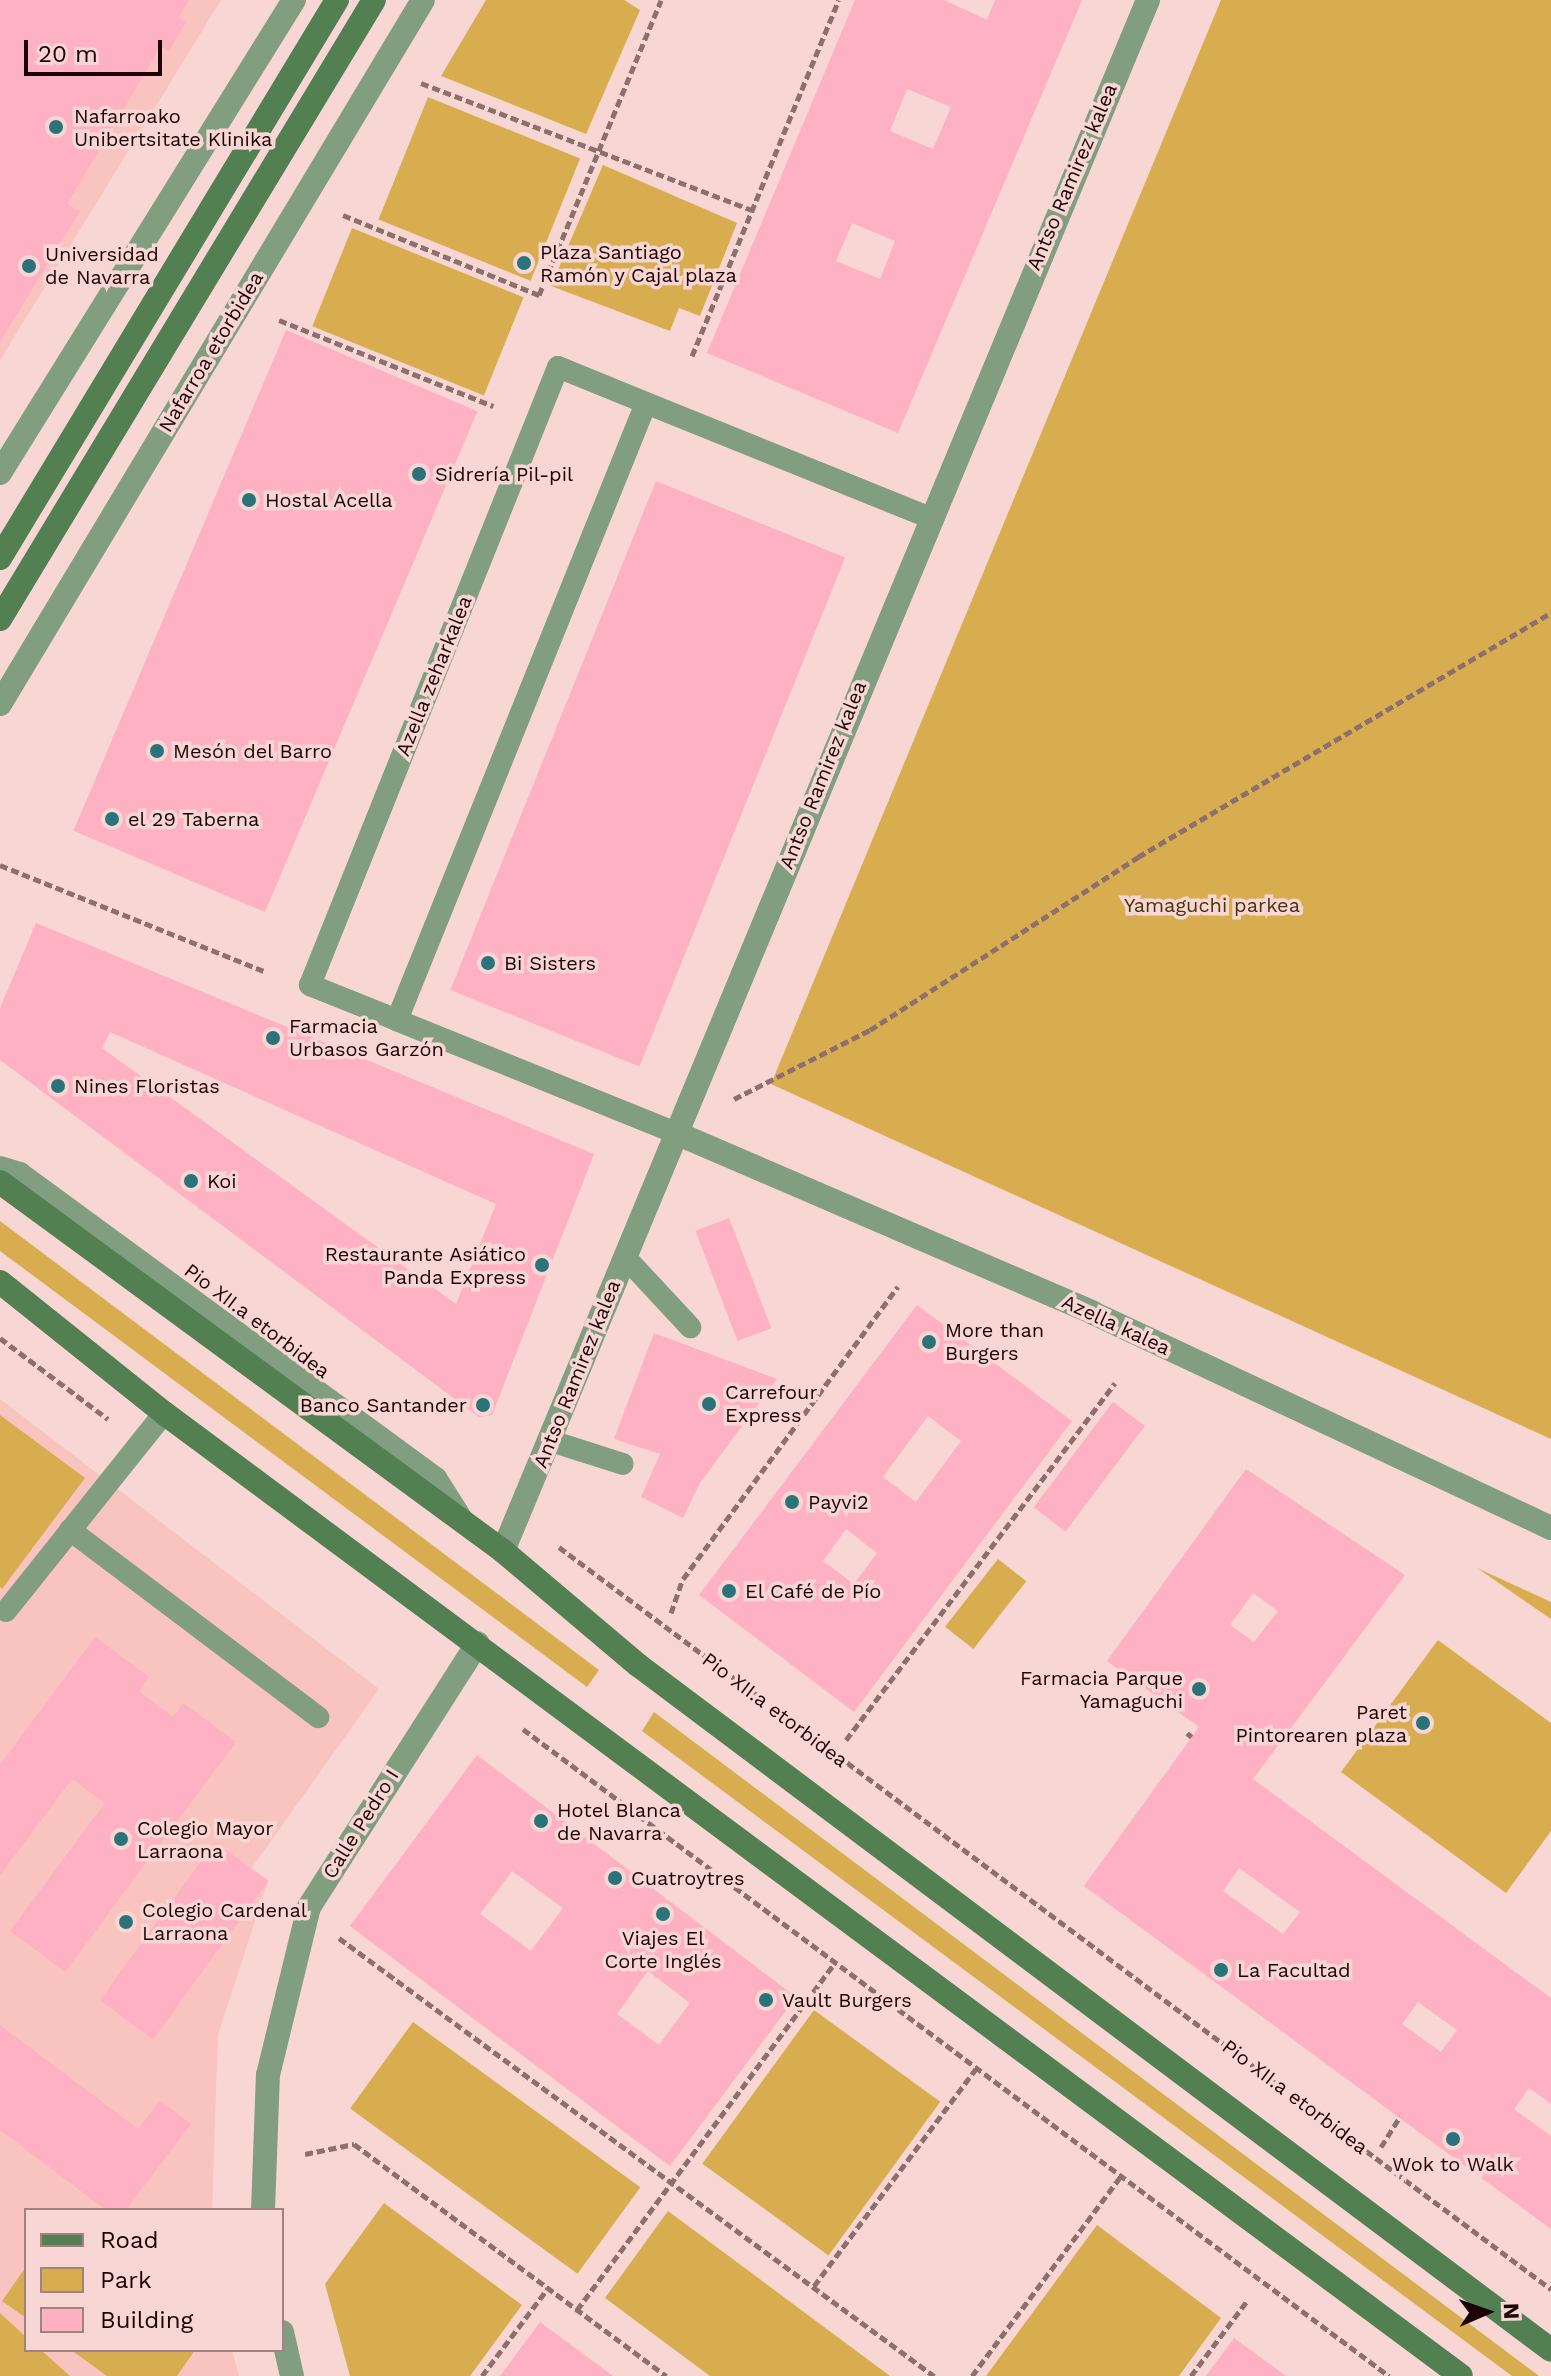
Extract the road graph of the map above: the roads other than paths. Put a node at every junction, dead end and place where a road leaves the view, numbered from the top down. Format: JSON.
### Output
{"nodes":[{"id":1,"x":294,"y":0,"type":"edge"},
{"id":2,"x":337,"y":0,"type":"edge"},
{"id":3,"x":374,"y":0,"type":"edge"},
{"id":4,"x":423,"y":0,"type":"edge"},
{"id":5,"x":1148,"y":0,"type":"edge"},
{"id":6,"x":646,"y":403,"type":"junction"},
{"id":7,"x":0,"y":473,"type":"edge"},
{"id":8,"x":928,"y":517,"type":"junction"},
{"id":9,"x":0,"y":558,"type":"edge"},
{"id":10,"x":0,"y":619,"type":"edge"},
{"id":11,"x":0,"y":704,"type":"edge"},
{"id":12,"x":397,"y":1020,"type":"junction"},
{"id":13,"x":676,"y":1133,"type":"junction"},
{"id":14,"x":0,"y":1167,"type":"edge"},
{"id":15,"x":0,"y":1182,"type":"edge"},
{"id":16,"x":625,"y":1257,"type":"junction"},
{"id":17,"x":0,"y":1282,"type":"edge"},
{"id":18,"x":690,"y":1327,"type":"dead end"},
{"id":19,"x":164,"y":1413,"type":"junction"},
{"id":20,"x":554,"y":1442,"type":"junction"},
{"id":21,"x":623,"y":1464,"type":"dead end"},
{"id":22,"x":465,"y":1524,"type":"junction"},
{"id":23,"x":1551,"y":1528,"type":"edge"},
{"id":24,"x":70,"y":1530,"type":"junction"},
{"id":25,"x":503,"y":1551,"type":"junction"},
{"id":26,"x":6,"y":1611,"type":"dead end"},
{"id":27,"x":478,"y":1643,"type":"junction"},
{"id":28,"x":318,"y":1717,"type":"dead end"},
{"id":29,"x":263,"y":2208,"type":"edge"},
{"id":30,"x":284,"y":2341,"type":"edge"},
{"id":31,"x":1551,"y":2350,"type":"edge"},
{"id":32,"x":292,"y":2376,"type":"edge"},
{"id":33,"x":1461,"y":2376,"type":"edge"}],
"edges":[{"from":1,"to":7,"type":"street"},
{"from":2,"to":9,"type":"main road"},
{"from":3,"to":10,"type":"main road"},
{"from":4,"to":11,"type":"street","name":"Nafarroa etorbidea"},
{"from":5,"to":8,"type":"street","name":"Antso Ramirez kalea"},
{"from":6,"to":8,"type":"lane","name":"Azella zeharkalea"},
{"from":6,"to":12,"type":"lane"},
{"from":6,"to":12,"type":"lane","name":"Azella zeharkalea"},
{"from":8,"to":13,"type":"street","name":"Antso Ramirez kalea"},
{"from":12,"to":13,"type":"lane","name":"Azella zeharkalea"},
{"from":13,"to":16,"type":"street","name":"Antso Ramirez kalea"},
{"from":13,"to":23,"type":"street","name":"Azella kalea"},
{"from":14,"to":22,"type":"lane","name":"Pio XII.a etorbidea"},
{"from":15,"to":22,"type":"main road","name":"Pio XII.a etorbidea"},
{"from":16,"to":18,"type":"lane"},
{"from":16,"to":20,"type":"street","name":"Antso Ramirez kalea"},
{"from":17,"to":19,"type":"main road"},
{"from":19,"to":24,"type":"lane"},
{"from":19,"to":27,"type":"main road"},
{"from":20,"to":21,"type":"lane"},
{"from":20,"to":25,"type":"street","name":"Antso Ramirez kalea"},
{"from":22,"to":25,"type":"main road","name":"Pio XII.a etorbidea"},
{"from":24,"to":26,"type":"lane"},
{"from":24,"to":28,"type":"lane"},
{"from":25,"to":31,"type":"main road","name":"Pio XII.a etorbidea"},
{"from":27,"to":29,"type":"street","name":"Calle Pedro I"},
{"from":27,"to":33,"type":"main road"},
{"from":30,"to":32,"type":"street"}]}
